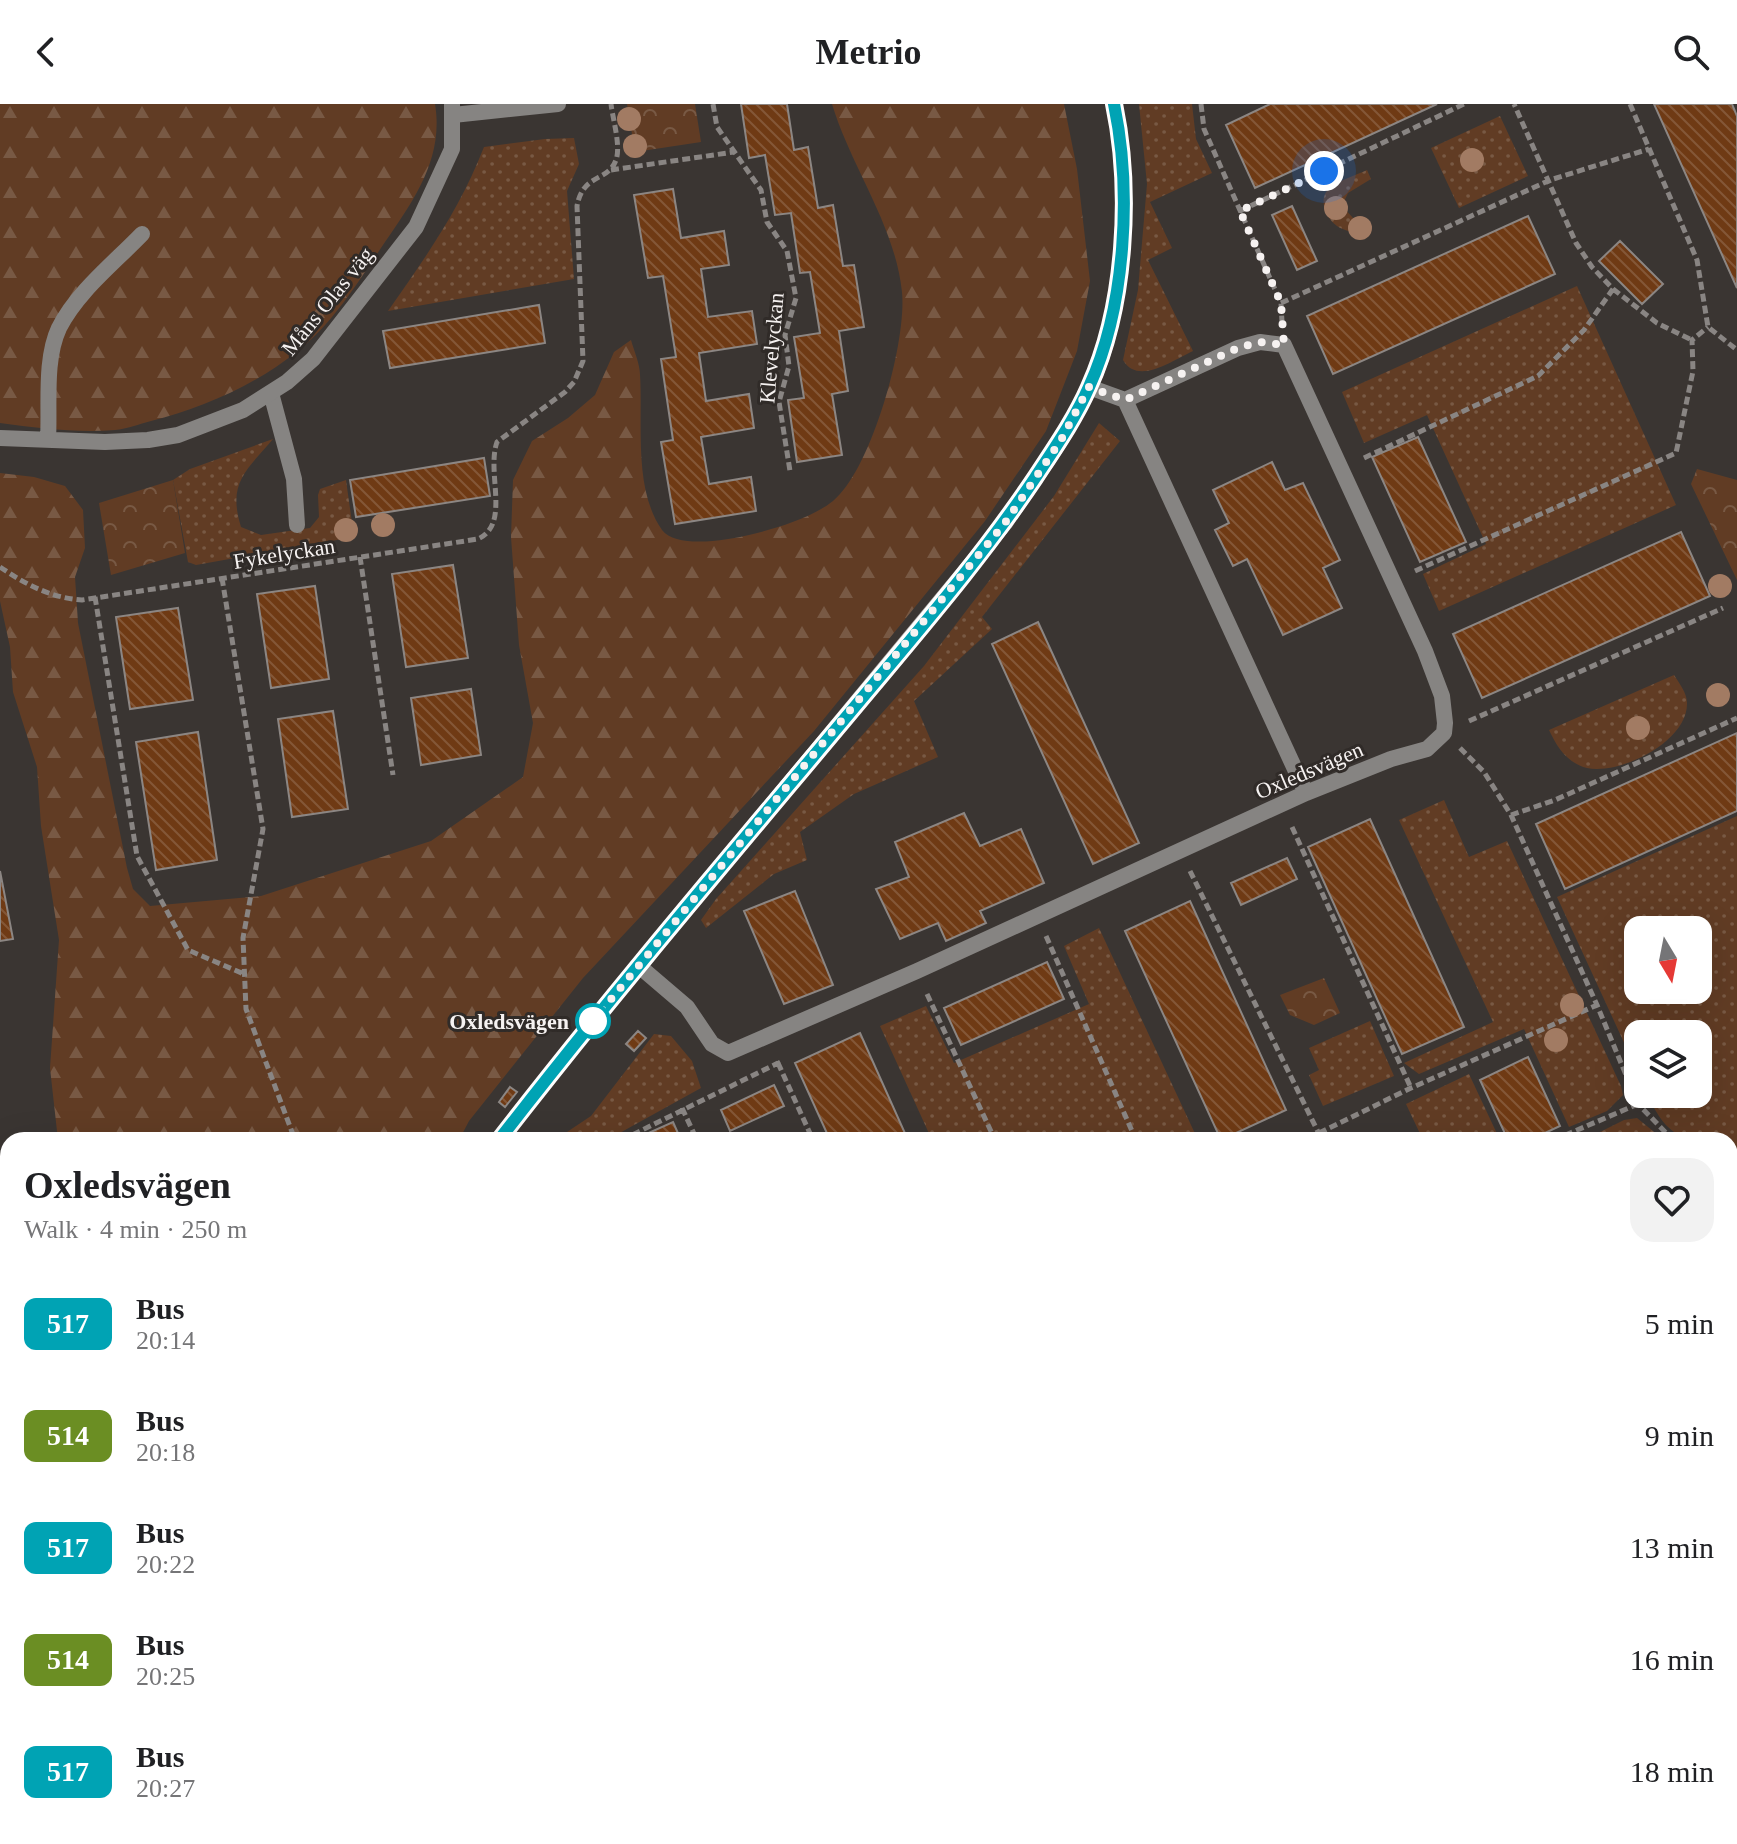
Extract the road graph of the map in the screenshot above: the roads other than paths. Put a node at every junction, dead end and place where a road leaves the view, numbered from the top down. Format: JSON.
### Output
{"nodes":[{"id":1,"x":558,"y":104,"type":"edge"},
{"id":2,"x":1114,"y":104,"type":"edge"},
{"id":3,"x":452,"y":109,"type":"edge"},
{"id":4,"x":142,"y":234,"type":"dead end"},
{"id":5,"x":1089,"y":387,"type":"junction"},
{"id":6,"x":271,"y":393,"type":"junction"},
{"id":7,"x":1125,"y":400,"type":"junction"},
{"id":8,"x":0,"y":438,"type":"edge"},
{"id":9,"x":48,"y":440,"type":"junction"},
{"id":10,"x":297,"y":525,"type":"dead end"},
{"id":11,"x":1306,"y":793,"type":"junction"},
{"id":12,"x":639,"y":966,"type":"junction"},
{"id":13,"x":505,"y":1132,"type":"edge"}],
"edges":[{"from":1,"to":3,"type":"street"},
{"from":2,"to":5,"type":"street"},
{"from":3,"to":6,"type":"street","name":"Måns Olas väg"},
{"from":4,"to":9,"type":"street"},
{"from":5,"to":7,"type":"street"},
{"from":5,"to":12,"type":"street"},
{"from":6,"to":9,"type":"street","name":"Måns Olas väg"},
{"from":6,"to":10,"type":"street"},
{"from":7,"to":11,"type":"street"},
{"from":7,"to":11,"type":"street","name":"Oxledsvägen"},
{"from":8,"to":9,"type":"street","name":"Måns Olas väg"},
{"from":11,"to":12,"type":"street","name":"Oxledsvägen"},
{"from":12,"to":13,"type":"street"}]}
